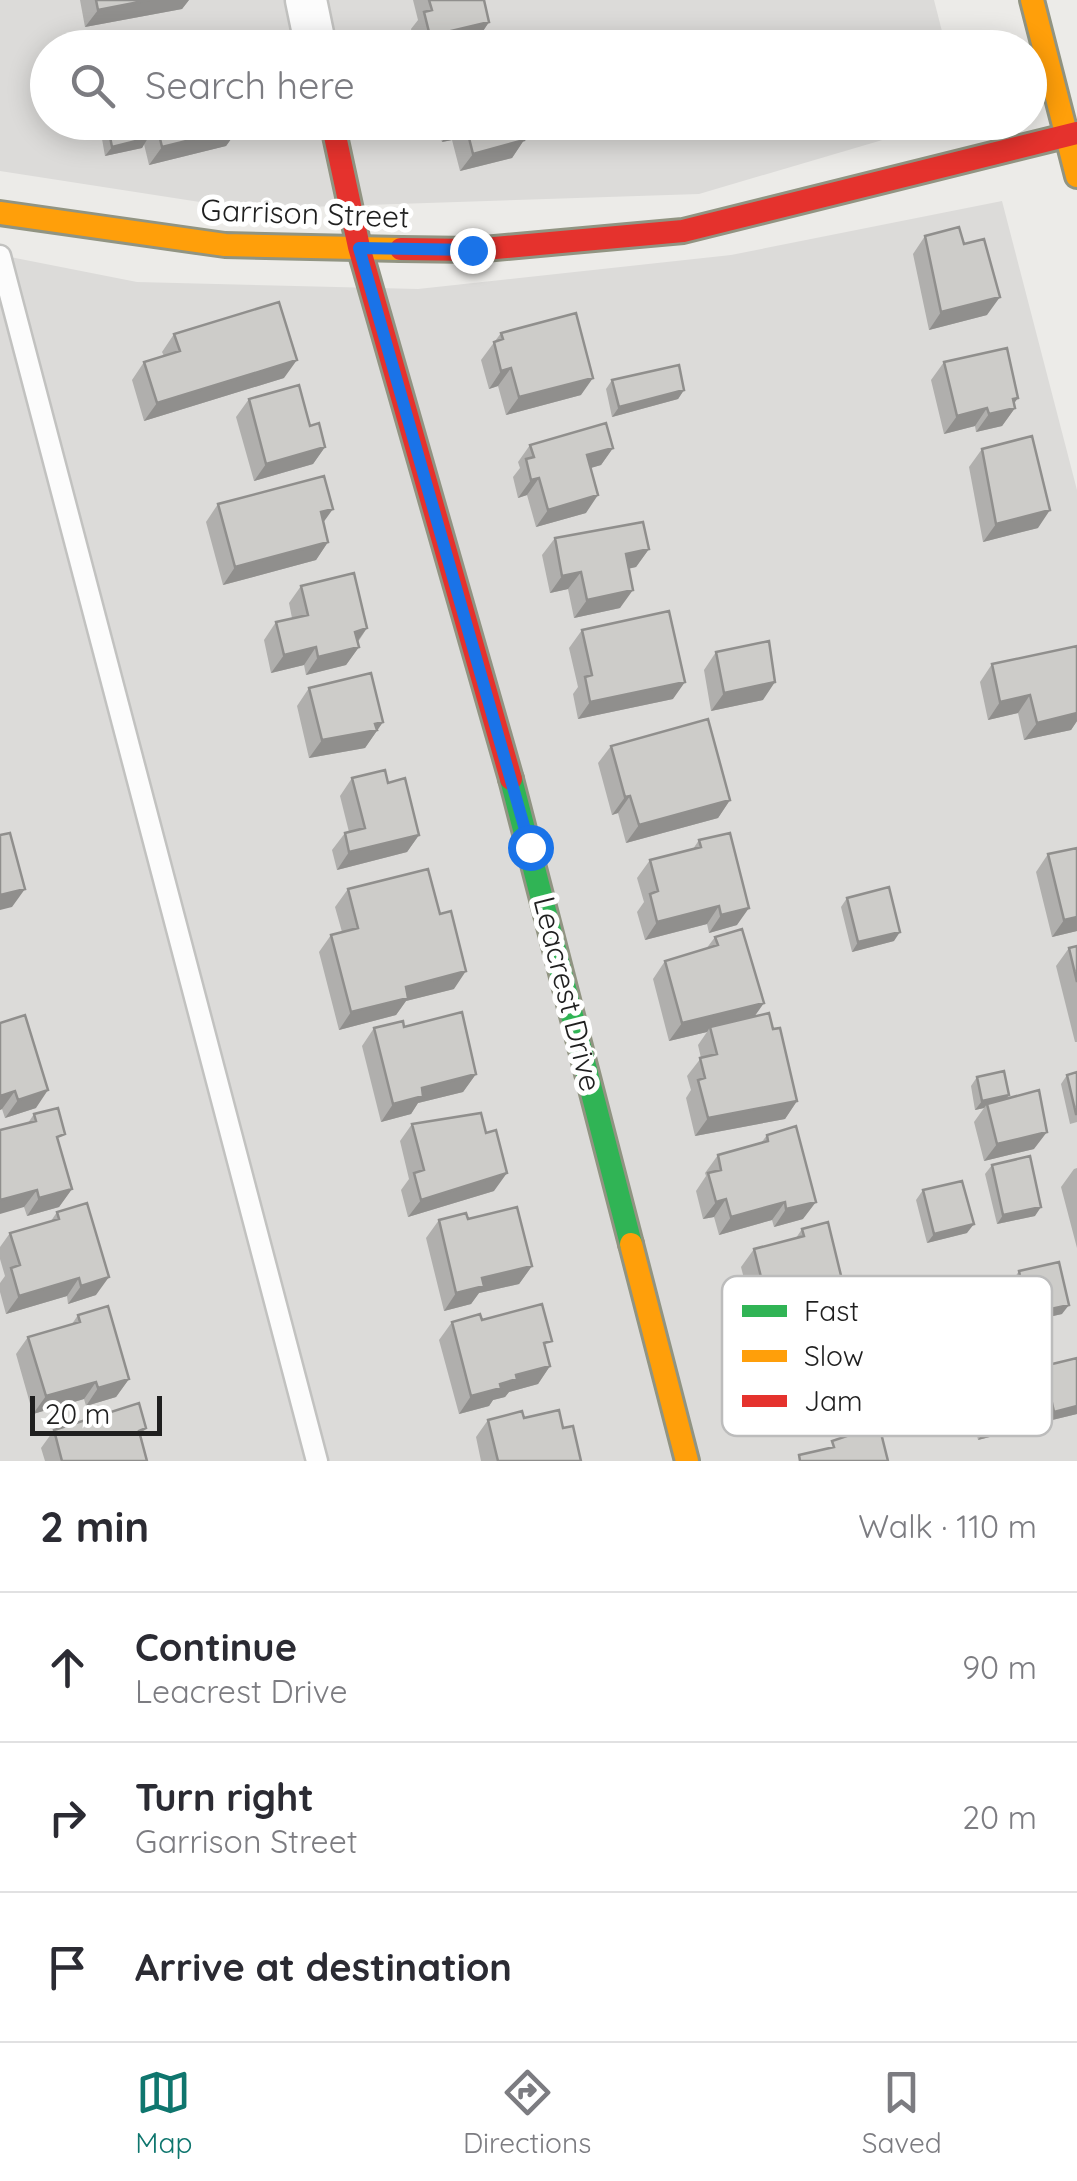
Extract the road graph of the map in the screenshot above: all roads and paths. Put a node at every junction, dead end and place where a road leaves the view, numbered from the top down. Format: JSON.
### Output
{"nodes":[{"id":1,"x":306,"y":0,"type":"edge"},
{"id":2,"x":1032,"y":0,"type":"edge"},
{"id":3,"x":312,"y":30,"type":"edge"},
{"id":4,"x":1041,"y":30,"type":"edge"},
{"id":5,"x":1047,"y":50,"type":"edge"},
{"id":6,"x":1072,"y":134,"type":"edge"},
{"id":7,"x":336,"y":140,"type":"edge"},
{"id":8,"x":1077,"y":176,"type":"edge"},
{"id":9,"x":0,"y":212,"type":"edge"},
{"id":10,"x":359,"y":248,"type":"junction"},
{"id":11,"x":0,"y":256,"type":"edge"},
{"id":12,"x":317,"y":1461,"type":"edge"},
{"id":13,"x":687,"y":1461,"type":"edge"}],
"edges":[{"from":1,"to":3,"type":"street"},
{"from":2,"to":4,"type":"street"},
{"from":5,"to":6,"type":"street"},
{"from":6,"to":8,"type":"street"},
{"from":6,"to":10,"type":"street","name":"Garrison Street"},
{"from":7,"to":10,"type":"street","name":"Leacrest Drive"},
{"from":9,"to":10,"type":"street","name":"Garrison Street"},
{"from":10,"to":13,"type":"street","name":"Leacrest Drive"},
{"from":11,"to":12,"type":"lane"}]}
